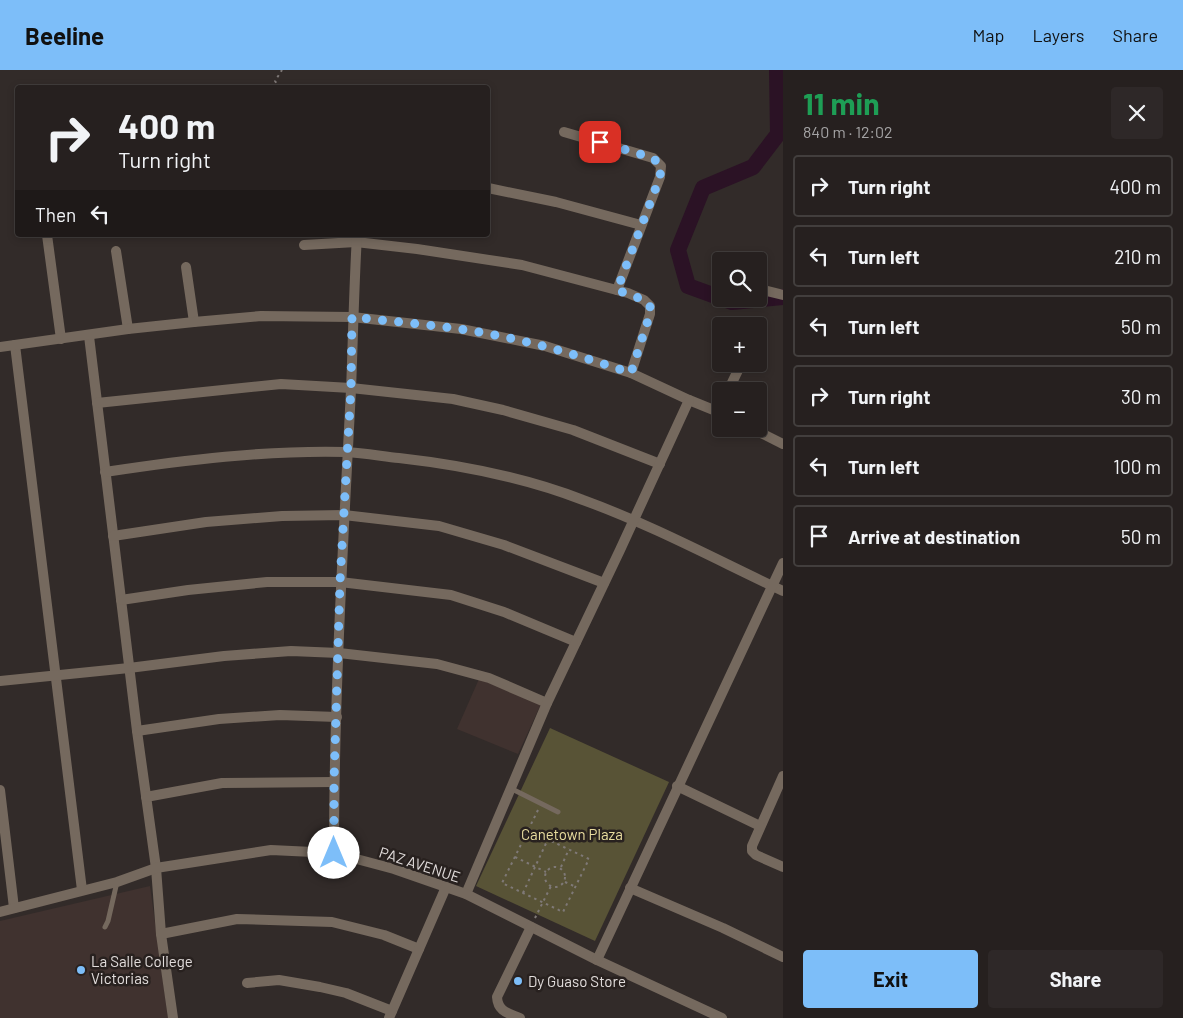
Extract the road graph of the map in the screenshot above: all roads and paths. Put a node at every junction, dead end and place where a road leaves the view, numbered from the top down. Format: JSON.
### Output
{"nodes":[{"id":1,"x":282,"y":70,"type":"edge"},
{"id":2,"x":278,"y":85,"type":"edge"},
{"id":3,"x":564,"y":132,"type":"dead end"},
{"id":4,"x":490,"y":188,"type":"edge"},
{"id":5,"x":641,"y":225,"type":"junction"},
{"id":6,"x":46,"y":237,"type":"edge"},
{"id":7,"x":356,"y":239,"type":"edge"},
{"id":8,"x":304,"y":245,"type":"dead end"},
{"id":9,"x":116,"y":251,"type":"dead end"},
{"id":10,"x":186,"y":267,"type":"dead end"},
{"id":11,"x":617,"y":290,"type":"junction"},
{"id":12,"x":767,"y":291,"type":"edge"},
{"id":13,"x":783,"y":295,"type":"edge"},
{"id":14,"x":352,"y":317,"type":"junction"},
{"id":15,"x":194,"y":322,"type":"junction"},
{"id":16,"x":128,"y":329,"type":"junction"},
{"id":17,"x":88,"y":336,"type":"junction"},
{"id":18,"x":61,"y":338,"type":"junction"},
{"id":19,"x":15,"y":346,"type":"junction"},
{"id":20,"x":0,"y":347,"type":"edge"},
{"id":21,"x":631,"y":373,"type":"junction"},
{"id":22,"x":351,"y":388,"type":"junction"},
{"id":23,"x":689,"y":400,"type":"junction"},
{"id":24,"x":97,"y":403,"type":"junction"},
{"id":25,"x":712,"y":407,"type":"edge"},
{"id":26,"x":767,"y":436,"type":"edge"},
{"id":27,"x":783,"y":444,"type":"edge"},
{"id":28,"x":348,"y":452,"type":"junction"},
{"id":29,"x":660,"y":464,"type":"junction"},
{"id":30,"x":105,"y":472,"type":"junction"},
{"id":31,"x":344,"y":515,"type":"junction"},
{"id":32,"x":634,"y":520,"type":"junction"},
{"id":33,"x":113,"y":536,"type":"junction"},
{"id":34,"x":783,"y":563,"type":"edge"},
{"id":35,"x":340,"y":582,"type":"junction"},
{"id":36,"x":604,"y":583,"type":"junction"},
{"id":37,"x":772,"y":586,"type":"junction"},
{"id":38,"x":783,"y":591,"type":"edge"},
{"id":39,"x":121,"y":600,"type":"junction"},
{"id":40,"x":576,"y":642,"type":"junction"},
{"id":41,"x":339,"y":652,"type":"junction"},
{"id":42,"x":130,"y":668,"type":"junction"},
{"id":43,"x":56,"y":675,"type":"junction"},
{"id":44,"x":0,"y":680,"type":"edge"},
{"id":45,"x":547,"y":703,"type":"junction"},
{"id":46,"x":337,"y":717,"type":"junction"},
{"id":47,"x":137,"y":731,"type":"junction"},
{"id":48,"x":334,"y":782,"type":"junction"},
{"id":49,"x":782,"y":782,"type":"edge"},
{"id":50,"x":677,"y":786,"type":"junction"},
{"id":51,"x":510,"y":788,"type":"junction"},
{"id":52,"x":0,"y":790,"type":"edge"},
{"id":53,"x":146,"y":797,"type":"junction"},
{"id":54,"x":541,"y":803,"type":"junction"},
{"id":55,"x":558,"y":812,"type":"dead end"},
{"id":56,"x":760,"y":826,"type":"junction"},
{"id":57,"x":528,"y":830,"type":"junction"},
{"id":58,"x":548,"y":840,"type":"junction"},
{"id":59,"x":569,"y":849,"type":"junction"},
{"id":60,"x":334,"y":853,"type":"junction"},
{"id":61,"x":515,"y":857,"type":"junction"},
{"id":62,"x":535,"y":867,"type":"junction"},
{"id":63,"x":783,"y":867,"type":"edge"},
{"id":64,"x":156,"y":868,"type":"junction"},
{"id":65,"x":561,"y":868,"type":"junction"},
{"id":66,"x":546,"y":872,"type":"junction"},
{"id":67,"x":117,"y":882,"type":"junction"},
{"id":68,"x":565,"y":882,"type":"junction"},
{"id":69,"x":551,"y":886,"type":"junction"},
{"id":70,"x":446,"y":887,"type":"junction"},
{"id":71,"x":576,"y":887,"type":"junction"},
{"id":72,"x":630,"y":888,"type":"junction"},
{"id":73,"x":82,"y":890,"type":"junction"},
{"id":74,"x":522,"y":893,"type":"junction"},
{"id":75,"x":466,"y":894,"type":"junction"},
{"id":76,"x":543,"y":902,"type":"junction"},
{"id":77,"x":14,"y":908,"type":"junction"},
{"id":78,"x":0,"y":912,"type":"edge"},
{"id":79,"x":531,"y":927,"type":"junction"},
{"id":80,"x":105,"y":928,"type":"dead end"},
{"id":81,"x":161,"y":934,"type":"junction"},
{"id":82,"x":419,"y":949,"type":"junction"},
{"id":83,"x":783,"y":956,"type":"edge"},
{"id":84,"x":597,"y":960,"type":"junction"},
{"id":85,"x":247,"y":983,"type":"dead end"},
{"id":86,"x":391,"y":1014,"type":"edge"},
{"id":87,"x":173,"y":1018,"type":"edge"},
{"id":88,"x":520,"y":1018,"type":"edge"},
{"id":89,"x":722,"y":1018,"type":"edge"}],
"edges":[{"from":1,"to":2,"type":"path"},
{"from":3,"to":5,"type":"street"},
{"from":4,"to":5,"type":"street"},
{"from":5,"to":11,"type":"street"},
{"from":6,"to":18,"type":"street"},
{"from":7,"to":8,"type":"street"},
{"from":7,"to":11,"type":"street"},
{"from":7,"to":14,"type":"street"},
{"from":9,"to":16,"type":"street"},
{"from":10,"to":15,"type":"street"},
{"from":11,"to":21,"type":"street"},
{"from":12,"to":13,"type":"street"},
{"from":14,"to":15,"type":"street"},
{"from":14,"to":21,"type":"street"},
{"from":14,"to":22,"type":"street"},
{"from":15,"to":16,"type":"street"},
{"from":16,"to":17,"type":"street"},
{"from":17,"to":18,"type":"street"},
{"from":17,"to":24,"type":"street"},
{"from":18,"to":19,"type":"street"},
{"from":19,"to":20,"type":"street"},
{"from":19,"to":43,"type":"street"},
{"from":21,"to":23,"type":"street"},
{"from":22,"to":24,"type":"street"},
{"from":22,"to":28,"type":"street"},
{"from":22,"to":29,"type":"street"},
{"from":23,"to":25,"type":"street"},
{"from":23,"to":29,"type":"street"},
{"from":24,"to":30,"type":"street"},
{"from":26,"to":27,"type":"street"},
{"from":28,"to":30,"type":"street"},
{"from":28,"to":31,"type":"street"},
{"from":28,"to":32,"type":"street"},
{"from":29,"to":32,"type":"street"},
{"from":30,"to":33,"type":"street"},
{"from":31,"to":33,"type":"street"},
{"from":31,"to":35,"type":"street"},
{"from":31,"to":36,"type":"street"},
{"from":32,"to":36,"type":"street"},
{"from":32,"to":37,"type":"street"},
{"from":33,"to":39,"type":"street"},
{"from":34,"to":37,"type":"street"},
{"from":35,"to":39,"type":"street"},
{"from":35,"to":40,"type":"street"},
{"from":35,"to":41,"type":"street"},
{"from":36,"to":40,"type":"street"},
{"from":37,"to":38,"type":"street"},
{"from":37,"to":50,"type":"street"},
{"from":39,"to":42,"type":"street"},
{"from":40,"to":45,"type":"street"},
{"from":41,"to":42,"type":"street"},
{"from":41,"to":45,"type":"street"},
{"from":41,"to":46,"type":"street"},
{"from":42,"to":43,"type":"street"},
{"from":42,"to":47,"type":"street"},
{"from":43,"to":44,"type":"street"},
{"from":43,"to":73,"type":"street"},
{"from":45,"to":51,"type":"street"},
{"from":46,"to":47,"type":"street"},
{"from":46,"to":48,"type":"street"},
{"from":47,"to":53,"type":"street"},
{"from":48,"to":53,"type":"street"},
{"from":48,"to":60,"type":"street"},
{"from":49,"to":56,"type":"street"},
{"from":50,"to":56,"type":"street"},
{"from":50,"to":72,"type":"street"},
{"from":51,"to":54,"type":"lane"},
{"from":51,"to":75,"type":"street"},
{"from":52,"to":77,"type":"street"},
{"from":53,"to":64,"type":"street"},
{"from":54,"to":55,"type":"lane"},
{"from":54,"to":57,"type":"path"},
{"from":56,"to":63,"type":"street"},
{"from":57,"to":58,"type":"path"},
{"from":57,"to":61,"type":"path"},
{"from":58,"to":59,"type":"path"},
{"from":58,"to":62,"type":"path"},
{"from":59,"to":65,"type":"path"},
{"from":59,"to":71,"type":"path"},
{"from":60,"to":64,"type":"street","name":"PAZ AVENUE"},
{"from":60,"to":70,"type":"street","name":"PAZ AVENUE"},
{"from":61,"to":62,"type":"path"},
{"from":61,"to":74,"type":"path"},
{"from":62,"to":66,"type":"path"},
{"from":62,"to":74,"type":"path"},
{"from":64,"to":67,"type":"street","name":"PAZ AVENUE"},
{"from":64,"to":81,"type":"street"},
{"from":65,"to":66,"type":"path"},
{"from":65,"to":68,"type":"path"},
{"from":66,"to":69,"type":"path"},
{"from":67,"to":73,"type":"street","name":"PAZ AVENUE"},
{"from":67,"to":80,"type":"lane"},
{"from":68,"to":69,"type":"path"},
{"from":68,"to":71,"type":"path"},
{"from":69,"to":76,"type":"path"},
{"from":70,"to":75,"type":"street","name":"PAZ AVENUE"},
{"from":70,"to":82,"type":"street"},
{"from":71,"to":76,"type":"path"},
{"from":72,"to":83,"type":"street"},
{"from":72,"to":84,"type":"street"},
{"from":73,"to":77,"type":"street","name":"PAZ AVENUE"},
{"from":74,"to":76,"type":"path"},
{"from":75,"to":79,"type":"street","name":"PAZ AVENUE"},
{"from":76,"to":79,"type":"path"},
{"from":77,"to":78,"type":"street","name":"PAZ AVENUE"},
{"from":79,"to":84,"type":"street","name":"PAZ AVENUE"},
{"from":79,"to":88,"type":"street"},
{"from":81,"to":82,"type":"street"},
{"from":81,"to":87,"type":"street"},
{"from":82,"to":86,"type":"street"},
{"from":84,"to":89,"type":"street","name":"PAZ AVENUE"},
{"from":85,"to":86,"type":"street"}]}
